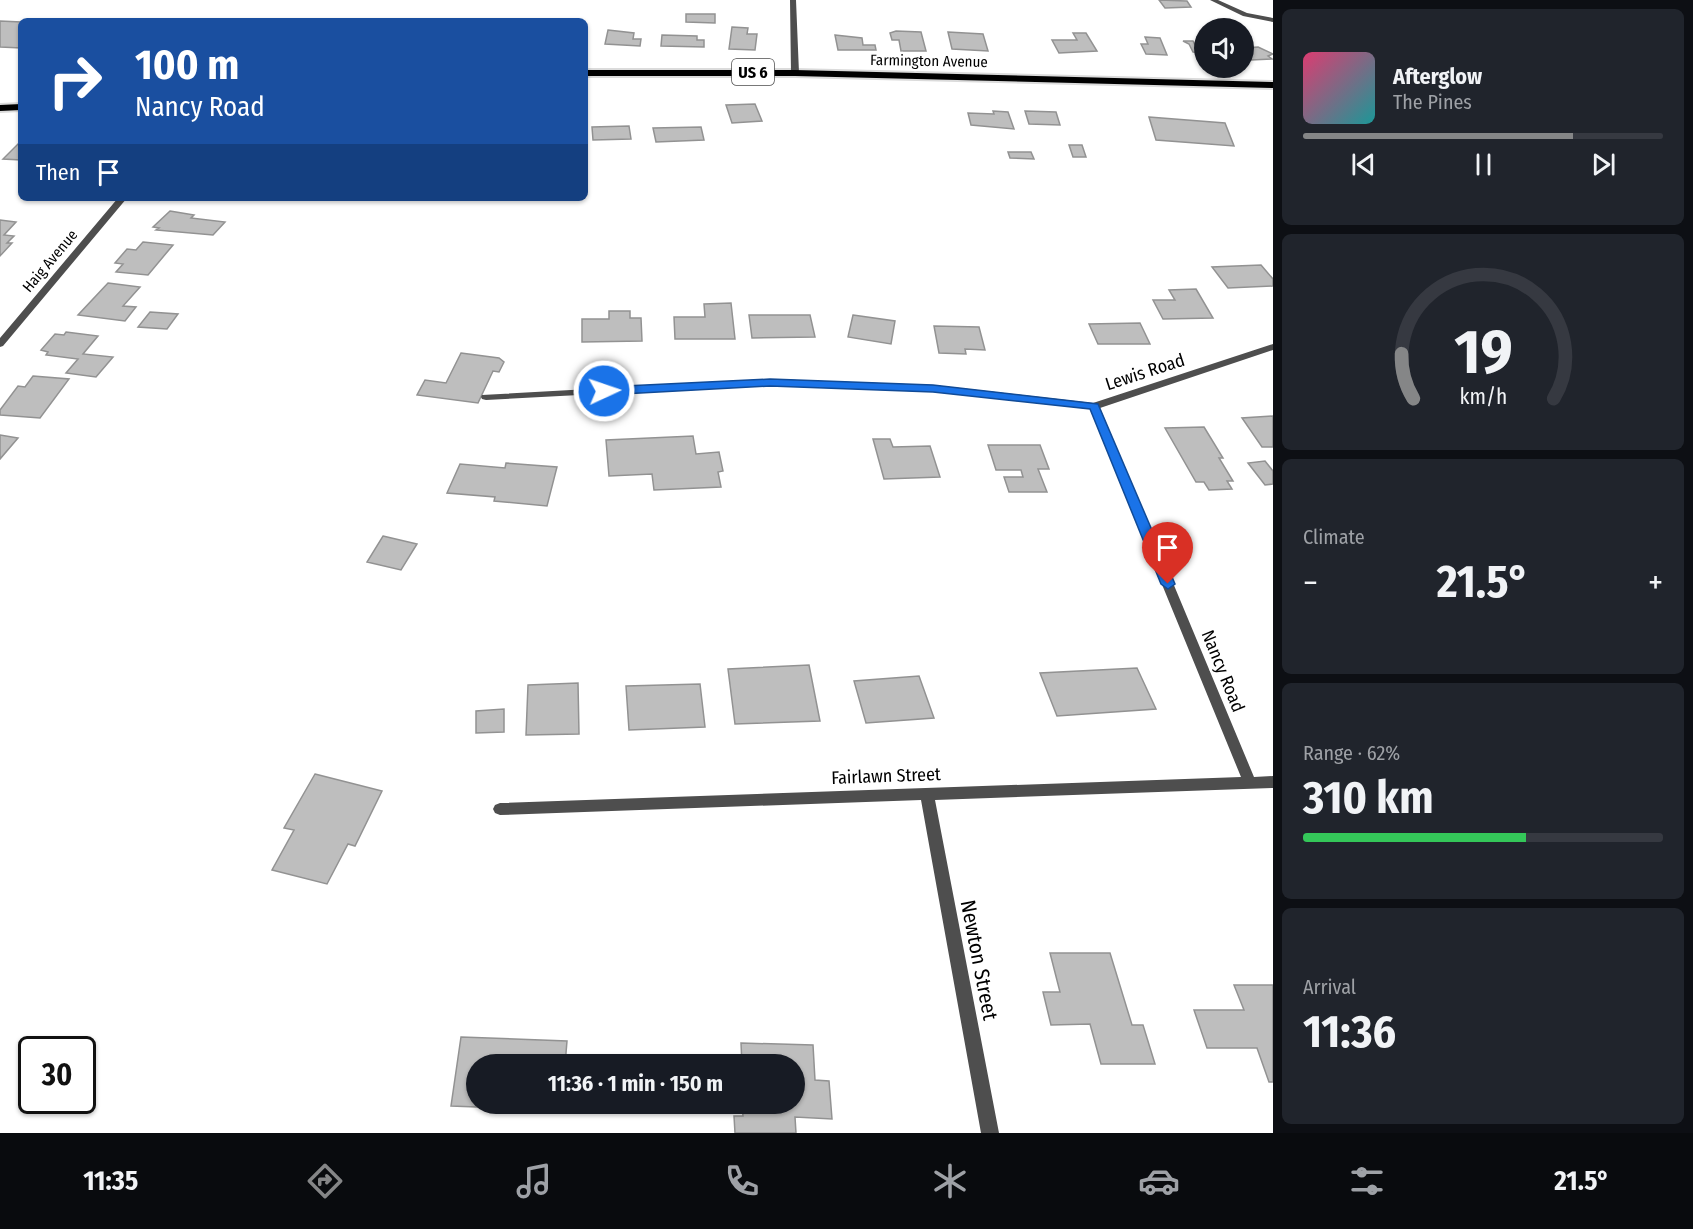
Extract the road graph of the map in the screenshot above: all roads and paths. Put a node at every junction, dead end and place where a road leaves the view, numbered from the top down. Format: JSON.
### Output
{"nodes":[{"id":1,"x":793,"y":0,"type":"edge"},
{"id":2,"x":1213,"y":0,"type":"edge"},
{"id":3,"x":1273,"y":20,"type":"edge"},
{"id":4,"x":588,"y":73,"type":"edge"},
{"id":5,"x":795,"y":73,"type":"junction"},
{"id":6,"x":1273,"y":85,"type":"edge"},
{"id":7,"x":18,"y":107,"type":"edge"},
{"id":8,"x":0,"y":108,"type":"edge"},
{"id":9,"x":120,"y":201,"type":"edge"},
{"id":10,"x":0,"y":344,"type":"edge"},
{"id":11,"x":1273,"y":347,"type":"edge"},
{"id":12,"x":486,"y":397,"type":"dead end"},
{"id":13,"x":1094,"y":406,"type":"junction"},
{"id":14,"x":1273,"y":782,"type":"edge"},
{"id":15,"x":1250,"y":783,"type":"junction"},
{"id":16,"x":927,"y":794,"type":"junction"},
{"id":17,"x":500,"y":809,"type":"dead end"},
{"id":18,"x":990,"y":1133,"type":"edge"}],
"edges":[{"from":1,"to":5,"type":"street"},
{"from":2,"to":3,"type":"street"},
{"from":4,"to":5,"type":"highway","name":"Farmington Avenue","number":"US 6"},
{"from":5,"to":6,"type":"highway","name":"Farmington Avenue","number":"US 6"},
{"from":7,"to":8,"type":"highway"},
{"from":9,"to":10,"type":"street","name":"Haig Avenue"},
{"from":11,"to":13,"type":"street","name":"Lewis Road"},
{"from":12,"to":13,"type":"street","name":"Lewis Road"},
{"from":13,"to":15,"type":"street","name":"Nancy Road"},
{"from":14,"to":15,"type":"street","name":"Fairlawn Street"},
{"from":15,"to":16,"type":"street","name":"Fairlawn Street"},
{"from":16,"to":17,"type":"street","name":"Fairlawn Street"},
{"from":16,"to":18,"type":"street","name":"Newton Street"}]}
